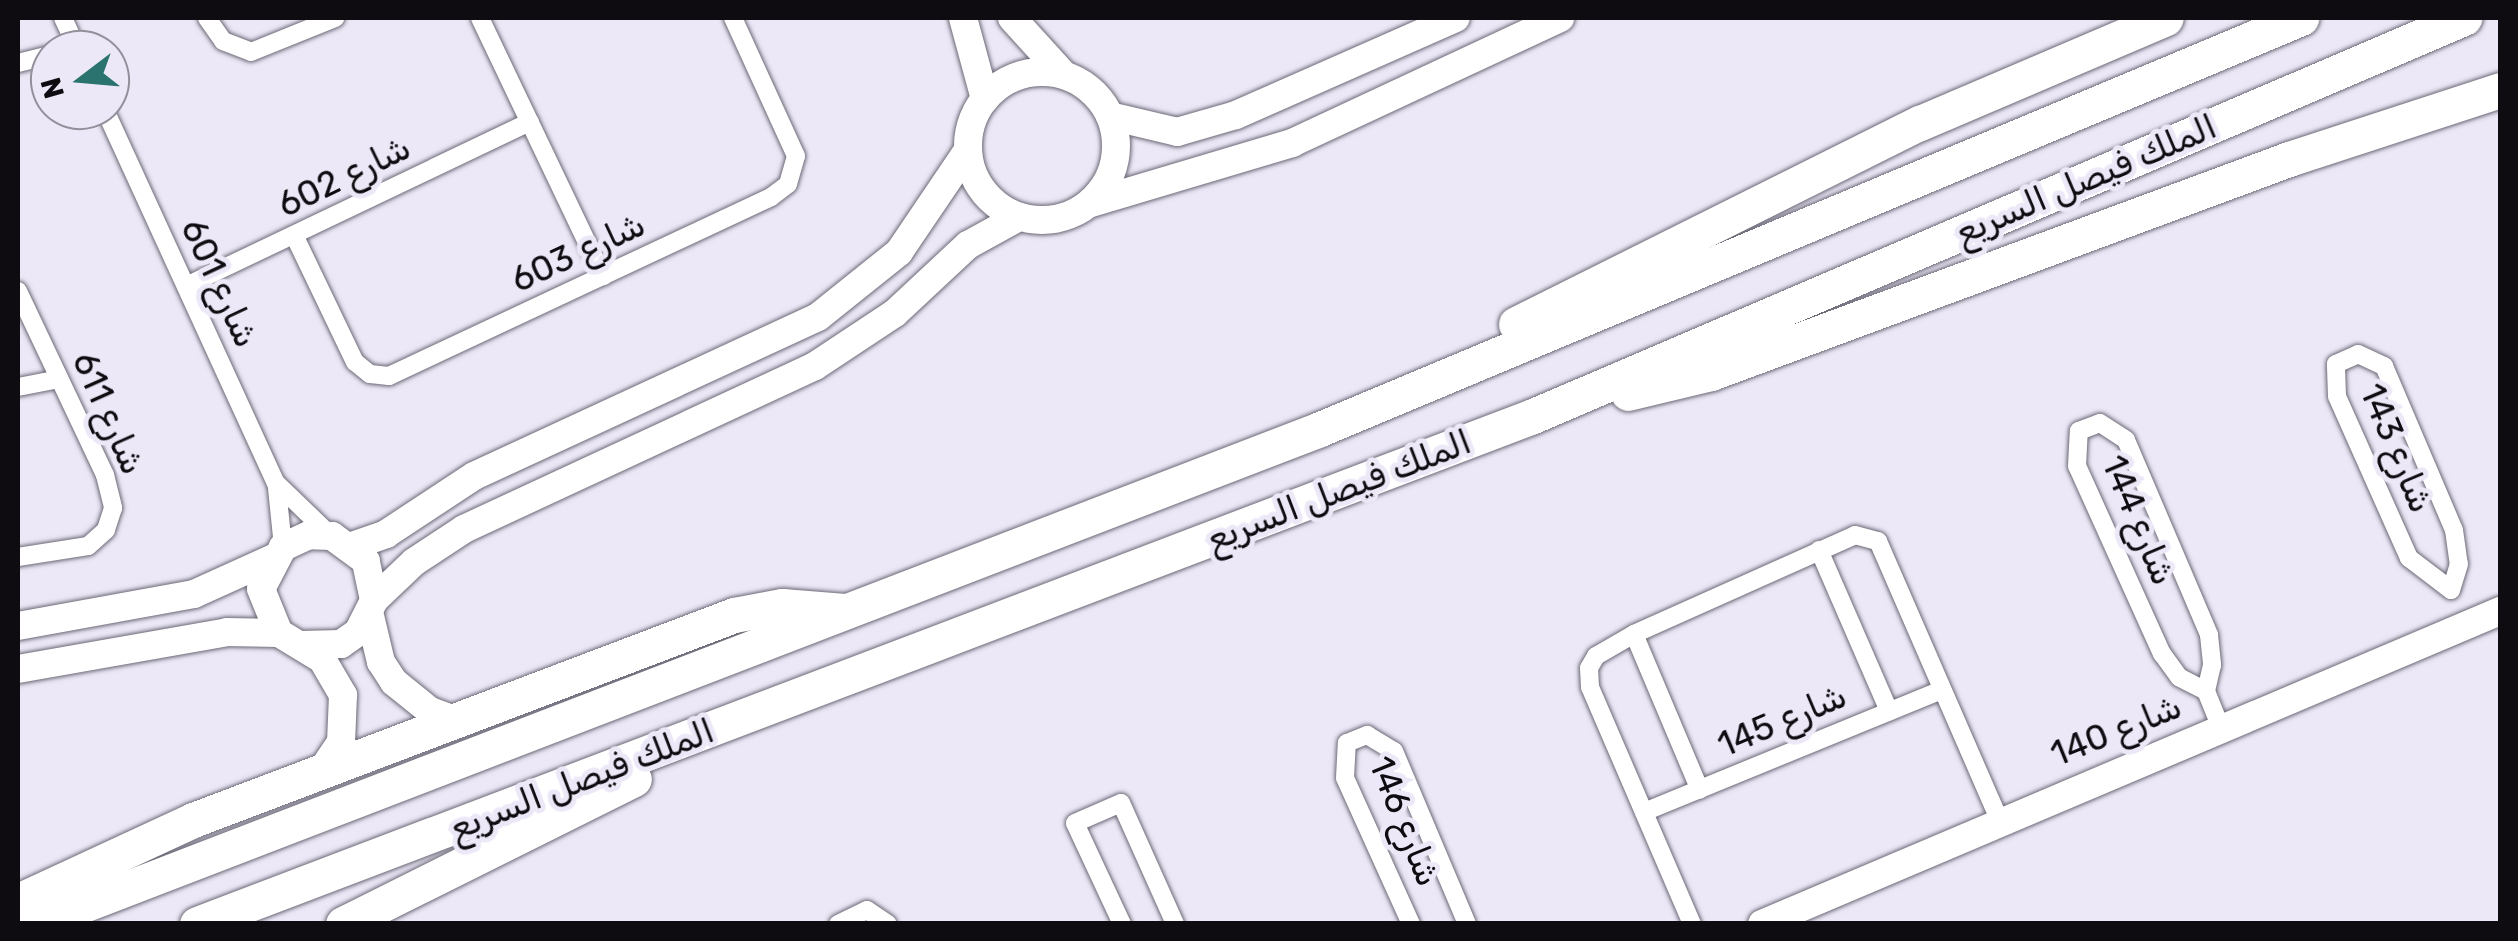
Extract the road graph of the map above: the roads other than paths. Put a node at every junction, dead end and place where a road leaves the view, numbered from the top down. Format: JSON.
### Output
{"nodes":[{"id":1,"x":206,"y":18,"type":"edge"},
{"id":2,"x":335,"y":18,"type":"edge"},
{"id":3,"x":480,"y":18,"type":"edge"},
{"id":4,"x":733,"y":18,"type":"edge"},
{"id":5,"x":963,"y":18,"type":"edge"},
{"id":6,"x":1012,"y":18,"type":"edge"},
{"id":7,"x":1456,"y":18,"type":"edge"},
{"id":8,"x":1560,"y":18,"type":"edge"},
{"id":9,"x":2120,"y":18,"type":"edge"},
{"id":10,"x":2166,"y":18,"type":"edge"},
{"id":11,"x":2301,"y":18,"type":"edge"},
{"id":12,"x":2464,"y":18,"type":"edge"},
{"id":13,"x":2500,"y":66,"type":"edge"},
{"id":14,"x":1063,"y":74,"type":"junction"},
{"id":15,"x":2500,"y":90,"type":"edge"},
{"id":16,"x":985,"y":99,"type":"junction"},
{"id":17,"x":1110,"y":116,"type":"junction"},
{"id":18,"x":530,"y":122,"type":"junction"},
{"id":19,"x":1920,"y":123,"type":"junction"},
{"id":20,"x":114,"y":130,"type":"edge"},
{"id":21,"x":968,"y":150,"type":"junction"},
{"id":22,"x":2289,"y":158,"type":"junction"},
{"id":23,"x":1091,"y":203,"type":"junction"},
{"id":24,"x":1020,"y":217,"type":"junction"},
{"id":25,"x":295,"y":237,"type":"junction"},
{"id":26,"x":603,"y":276,"type":"junction"},
{"id":27,"x":186,"y":286,"type":"junction"},
{"id":28,"x":18,"y":291,"type":"edge"},
{"id":29,"x":60,"y":379,"type":"junction"},
{"id":30,"x":18,"y":388,"type":"edge"},
{"id":31,"x":1533,"y":416,"type":"junction"},
{"id":32,"x":1320,"y":429,"type":"junction"},
{"id":33,"x":276,"y":482,"type":"junction"},
{"id":34,"x":342,"y":541,"type":"junction"},
{"id":35,"x":1819,"y":550,"type":"junction"},
{"id":36,"x":277,"y":553,"type":"junction"},
{"id":37,"x":18,"y":557,"type":"edge"},
{"id":38,"x":2451,"y":590,"type":"junction"},
{"id":39,"x":372,"y":608,"type":"junction"},
{"id":40,"x":2500,"y":611,"type":"edge"},
{"id":41,"x":851,"y":612,"type":"junction"},
{"id":42,"x":2468,"y":624,"type":"junction"},
{"id":43,"x":18,"y":626,"type":"edge"},
{"id":44,"x":1634,"y":634,"type":"junction"},
{"id":45,"x":290,"y":639,"type":"junction"},
{"id":46,"x":18,"y":669,"type":"edge"},
{"id":47,"x":1942,"y":690,"type":"junction"},
{"id":48,"x":2206,"y":691,"type":"junction"},
{"id":49,"x":1889,"y":711,"type":"junction"},
{"id":50,"x":452,"y":720,"type":"junction"},
{"id":51,"x":739,"y":720,"type":"junction"},
{"id":52,"x":2221,"y":728,"type":"junction"},
{"id":53,"x":323,"y":769,"type":"junction"},
{"id":54,"x":1700,"y":790,"type":"junction"},
{"id":55,"x":1644,"y":812,"type":"junction"},
{"id":56,"x":1999,"y":819,"type":"junction"},
{"id":57,"x":18,"y":901,"type":"edge"},
{"id":58,"x":1777,"y":920,"type":"edge"},
{"id":59,"x":34,"y":924,"type":"edge"},
{"id":60,"x":198,"y":924,"type":"edge"},
{"id":61,"x":343,"y":924,"type":"edge"},
{"id":62,"x":838,"y":924,"type":"edge"},
{"id":63,"x":888,"y":924,"type":"edge"},
{"id":64,"x":1122,"y":924,"type":"edge"},
{"id":65,"x":1176,"y":924,"type":"edge"},
{"id":66,"x":1411,"y":924,"type":"edge"},
{"id":67,"x":1466,"y":924,"type":"edge"},
{"id":68,"x":1692,"y":924,"type":"edge"}],
"edges":[{"from":1,"to":2,"type":"street"},
{"from":3,"to":18,"type":"street"},
{"from":4,"to":26,"type":"street","name":"شارع 603"},
{"from":5,"to":16,"type":"street"},
{"from":6,"to":14,"type":"street"},
{"from":7,"to":17,"type":"street"},
{"from":8,"to":23,"type":"street"},
{"from":9,"to":19,"type":"highway"},
{"from":10,"to":19,"type":"highway"},
{"from":11,"to":32,"type":"highway","name":"الملك فيصل السريع"},
{"from":12,"to":31,"type":"highway","name":"الملك فيصل السريع"},
{"from":13,"to":22,"type":"highway"},
{"from":14,"to":16,"type":"street"},
{"from":14,"to":17,"type":"street"},
{"from":15,"to":22,"type":"highway"},
{"from":16,"to":21,"type":"street"},
{"from":17,"to":23,"type":"street"},
{"from":18,"to":25,"type":"street","name":"شارع 602"},
{"from":18,"to":26,"type":"street"},
{"from":19,"to":32,"type":"highway"},
{"from":20,"to":27,"type":"street","name":"شارع 601"},
{"from":21,"to":24,"type":"street"},
{"from":21,"to":34,"type":"street"},
{"from":22,"to":31,"type":"highway"},
{"from":23,"to":24,"type":"street"},
{"from":24,"to":39,"type":"street"},
{"from":25,"to":26,"type":"street","name":"شارع 603"},
{"from":25,"to":27,"type":"street","name":"شارع 602"},
{"from":27,"to":33,"type":"street","name":"شارع 601"},
{"from":28,"to":29,"type":"street","name":"شارع 611"},
{"from":29,"to":30,"type":"street"},
{"from":29,"to":37,"type":"street","name":"شارع 611"},
{"from":31,"to":51,"type":"highway","name":"الملك فيصل السريع"},
{"from":32,"to":41,"type":"highway","name":"الملك فيصل السريع"},
{"from":33,"to":34,"type":"street","name":"شارع 601"},
{"from":33,"to":36,"type":"street","name":"شارع 601"},
{"from":34,"to":36,"type":"street"},
{"from":34,"to":39,"type":"street"},
{"from":35,"to":44,"type":"street"},
{"from":35,"to":47,"type":"street"},
{"from":35,"to":49,"type":"street","name":"شارع 145"},
{"from":36,"to":43,"type":"street"},
{"from":36,"to":45,"type":"street"},
{"from":38,"to":38,"type":"street","name":"شارع 143"},
{"from":38,"to":42,"type":"street","name":"شارع 143"},
{"from":39,"to":45,"type":"street"},
{"from":39,"to":50,"type":"street"},
{"from":40,"to":42,"type":"street","name":"شارع 140"},
{"from":41,"to":50,"type":"highway"},
{"from":41,"to":59,"type":"highway","name":"الملك فيصل السريع"},
{"from":42,"to":52,"type":"street","name":"شارع 140"},
{"from":44,"to":54,"type":"street","name":"شارع 145"},
{"from":44,"to":55,"type":"street"},
{"from":45,"to":46,"type":"street"},
{"from":45,"to":53,"type":"street"},
{"from":47,"to":49,"type":"street","name":"شارع 145"},
{"from":47,"to":56,"type":"street"},
{"from":48,"to":48,"type":"street","name":"شارع 144"},
{"from":48,"to":52,"type":"street","name":"شارع 144"},
{"from":49,"to":54,"type":"street","name":"شارع 145"},
{"from":50,"to":53,"type":"highway"},
{"from":51,"to":60,"type":"highway","name":"الملك فيصل السريع"},
{"from":51,"to":61,"type":"highway"},
{"from":52,"to":56,"type":"street","name":"شارع 140"},
{"from":53,"to":57,"type":"highway"},
{"from":54,"to":55,"type":"street","name":"شارع 145"},
{"from":55,"to":68,"type":"street"},
{"from":56,"to":58,"type":"street","name":"شارع 140"},
{"from":62,"to":63,"type":"street"},
{"from":64,"to":65,"type":"street"},
{"from":66,"to":67,"type":"street","name":"شارع 146"}]}
